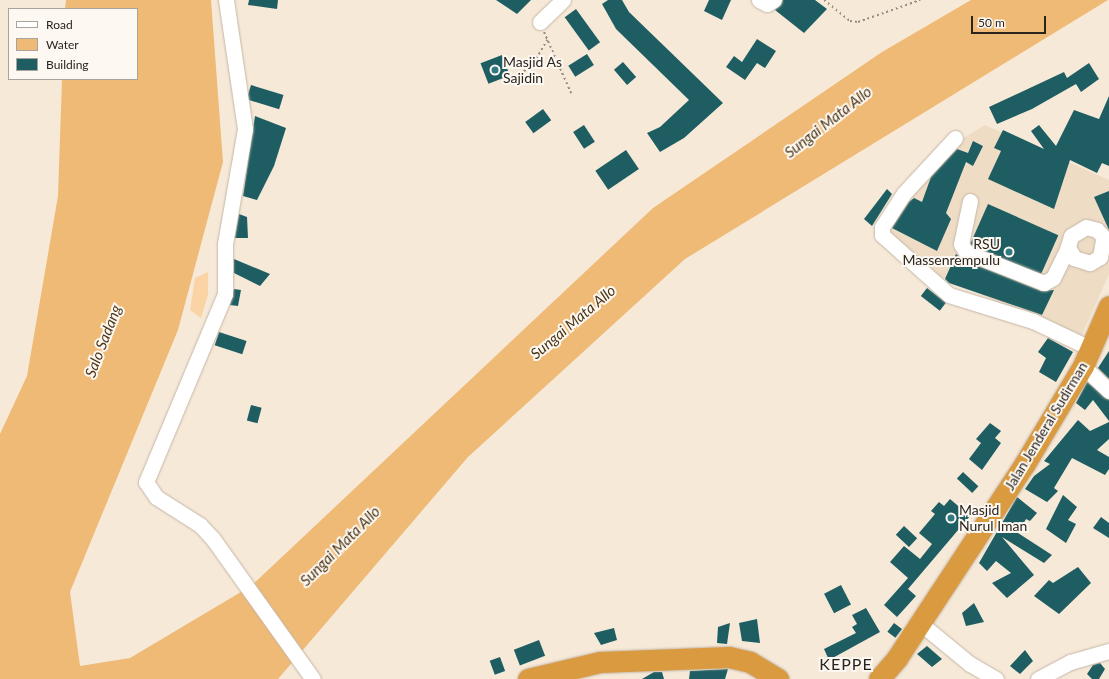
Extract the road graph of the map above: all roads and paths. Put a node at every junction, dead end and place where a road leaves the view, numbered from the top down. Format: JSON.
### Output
{"nodes":[{"id":1,"x":226,"y":0,"type":"edge"},
{"id":2,"x":563,"y":0,"type":"edge"},
{"id":3,"x":759,"y":0,"type":"edge"},
{"id":4,"x":774,"y":0,"type":"edge"},
{"id":5,"x":824,"y":0,"type":"edge"},
{"id":6,"x":920,"y":0,"type":"edge"},
{"id":7,"x":540,"y":22,"type":"joint"},
{"id":8,"x":548,"y":39,"type":"junction"},
{"id":9,"x":515,"y":76,"type":"dead end"},
{"id":10,"x":571,"y":93,"type":"dead end"},
{"id":11,"x":955,"y":138,"type":"dead end"},
{"id":12,"x":970,"y":200,"type":"dead end"},
{"id":13,"x":1106,"y":242,"type":"edge"},
{"id":14,"x":1068,"y":247,"type":"junction"},
{"id":15,"x":1109,"y":306,"type":"edge"},
{"id":16,"x":1086,"y":357,"type":"junction"},
{"id":17,"x":1109,"y":391,"type":"edge"},
{"id":18,"x":920,"y":623,"type":"junction"},
{"id":19,"x":1109,"y":652,"type":"edge"},
{"id":20,"x":313,"y":679,"type":"edge"},
{"id":21,"x":528,"y":679,"type":"edge"},
{"id":22,"x":778,"y":679,"type":"edge"},
{"id":23,"x":879,"y":679,"type":"edge"},
{"id":24,"x":996,"y":679,"type":"edge"},
{"id":25,"x":1038,"y":679,"type":"edge"}],
"edges":[{"from":1,"to":20,"type":"street"},
{"from":2,"to":7,"type":"street"},
{"from":3,"to":4,"type":"street"},
{"from":5,"to":6,"type":"path"},
{"from":7,"to":8,"type":"path"},
{"from":8,"to":9,"type":"path"},
{"from":8,"to":10,"type":"path"},
{"from":11,"to":16,"type":"street"},
{"from":12,"to":14,"type":"street"},
{"from":13,"to":14,"type":"street"},
{"from":13,"to":14,"type":"street"},
{"from":15,"to":16,"type":"highway","name":"Jalan Jenderal Sudirman"},
{"from":16,"to":17,"type":"street"},
{"from":16,"to":18,"type":"highway","name":"Jalan Jenderal Sudirman"},
{"from":18,"to":23,"type":"highway","name":"Jalan Jenderal Sudirman"},
{"from":18,"to":24,"type":"street"},
{"from":19,"to":25,"type":"street"},
{"from":21,"to":22,"type":"highway"}]}
